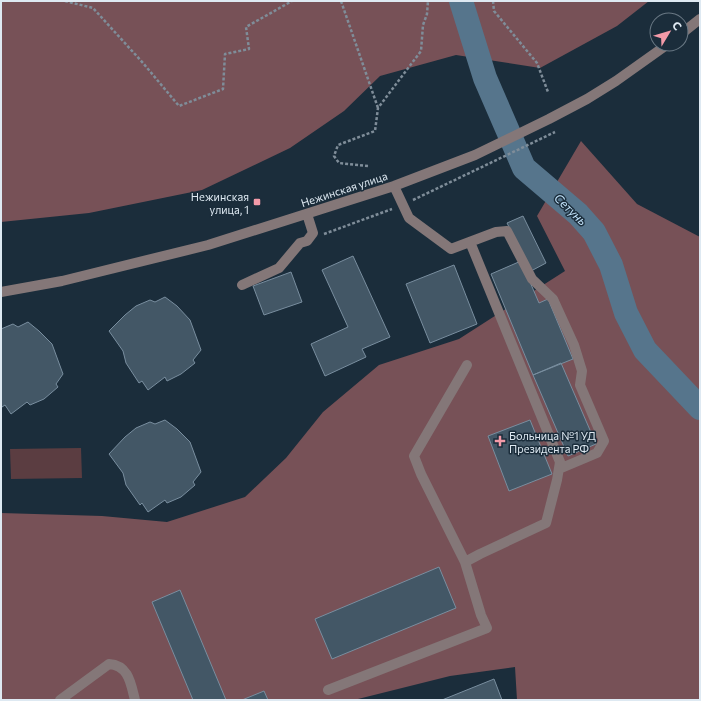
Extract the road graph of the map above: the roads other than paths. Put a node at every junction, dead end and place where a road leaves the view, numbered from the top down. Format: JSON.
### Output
{"nodes":[{"id":1,"x":700,"y":19,"type":"edge"},
{"id":2,"x":689,"y":28,"type":"edge"},
{"id":3,"x":657,"y":52,"type":"edge"},
{"id":4,"x":394,"y":186,"type":"junction"},
{"id":5,"x":307,"y":214,"type":"junction"},
{"id":6,"x":470,"y":242,"type":"junction"},
{"id":7,"x":242,"y":285,"type":"dead end"},
{"id":8,"x":1,"y":292,"type":"edge"},
{"id":9,"x":467,"y":365,"type":"dead end"},
{"id":10,"x":559,"y":468,"type":"junction"},
{"id":11,"x":465,"y":562,"type":"junction"},
{"id":12,"x":328,"y":690,"type":"dead end"},
{"id":13,"x":60,"y":700,"type":"edge"},
{"id":14,"x":135,"y":700,"type":"edge"}],
"edges":[{"from":1,"to":2,"type":"street"},
{"from":3,"to":4,"type":"street","name":"Нежинская улица"},
{"from":4,"to":5,"type":"street","name":"Нежинская улица"},
{"from":4,"to":6,"type":"street"},
{"from":5,"to":7,"type":"street"},
{"from":5,"to":8,"type":"street","name":"Нежинская улица"},
{"from":6,"to":10,"type":"street"},
{"from":6,"to":10,"type":"street"},
{"from":9,"to":11,"type":"street"},
{"from":10,"to":11,"type":"street"},
{"from":11,"to":12,"type":"street"},
{"from":13,"to":14,"type":"street"}]}
